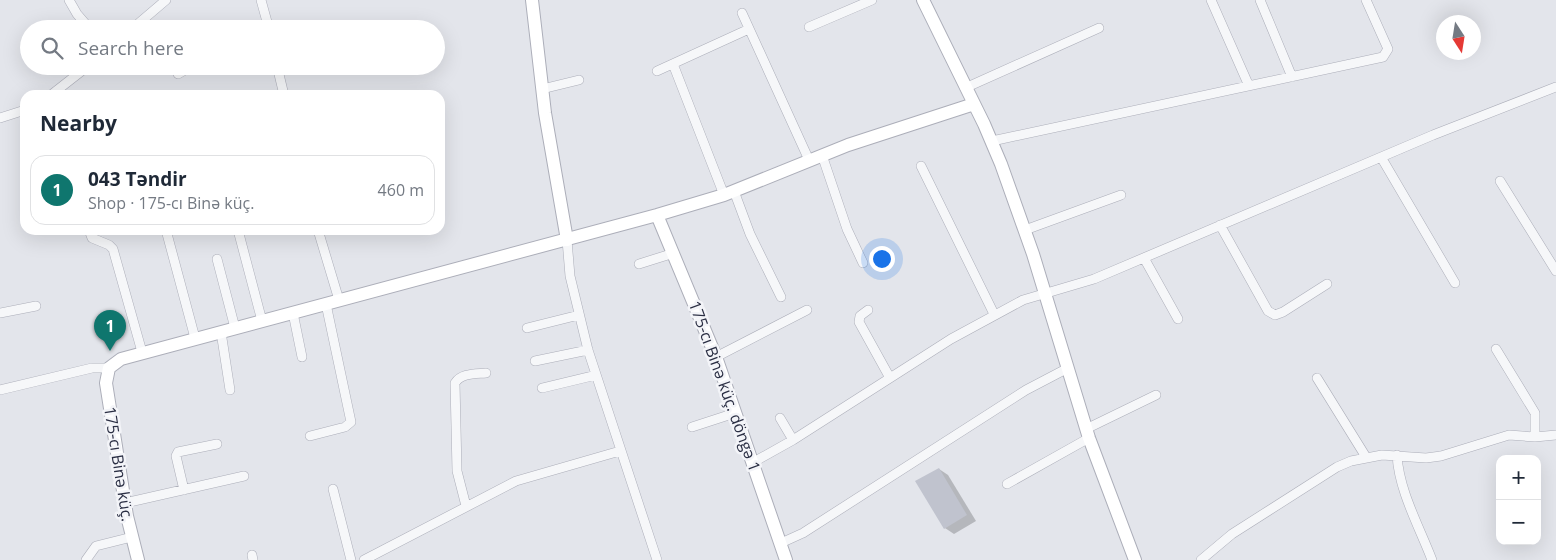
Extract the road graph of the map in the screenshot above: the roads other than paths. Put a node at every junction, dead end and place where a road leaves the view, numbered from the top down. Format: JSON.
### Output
{"nodes":[{"id":1,"x":69,"y":0,"type":"edge"},
{"id":2,"x":166,"y":0,"type":"edge"},
{"id":3,"x":261,"y":0,"type":"edge"},
{"id":4,"x":532,"y":0,"type":"edge"},
{"id":5,"x":872,"y":0,"type":"edge"},
{"id":6,"x":923,"y":0,"type":"edge"},
{"id":7,"x":1211,"y":0,"type":"edge"},
{"id":8,"x":1260,"y":0,"type":"edge"},
{"id":9,"x":1366,"y":0,"type":"edge"},
{"id":10,"x":742,"y":12,"type":"dead end"},
{"id":11,"x":82,"y":20,"type":"edge"},
{"id":12,"x":143,"y":20,"type":"edge"},
{"id":13,"x":265,"y":20,"type":"edge"},
{"id":14,"x":809,"y":27,"type":"dead end"},
{"id":15,"x":1099,"y":28,"type":"dead end"},
{"id":16,"x":749,"y":29,"type":"junction"},
{"id":17,"x":673,"y":64,"type":"junction"},
{"id":18,"x":657,"y":71,"type":"dead end"},
{"id":19,"x":77,"y":75,"type":"edge"},
{"id":20,"x":279,"y":75,"type":"edge"},
{"id":21,"x":1292,"y":77,"type":"junction"},
{"id":22,"x":579,"y":80,"type":"dead end"},
{"id":23,"x":1249,"y":86,"type":"junction"},
{"id":24,"x":1556,"y":87,"type":"edge"},
{"id":25,"x":965,"y":88,"type":"junction"},
{"id":26,"x":542,"y":89,"type":"junction"},
{"id":27,"x":57,"y":90,"type":"edge"},
{"id":28,"x":283,"y":90,"type":"edge"},
{"id":29,"x":974,"y":104,"type":"junction"},
{"id":30,"x":20,"y":112,"type":"edge"},
{"id":31,"x":0,"y":118,"type":"edge"},
{"id":32,"x":992,"y":141,"type":"junction"},
{"id":33,"x":822,"y":155,"type":"junction"},
{"id":34,"x":1381,"y":157,"type":"junction"},
{"id":35,"x":809,"y":160,"type":"junction"},
{"id":36,"x":921,"y":166,"type":"dead end"},
{"id":37,"x":1500,"y":181,"type":"dead end"},
{"id":38,"x":729,"y":193,"type":"junction"},
{"id":39,"x":1121,"y":195,"type":"dead end"},
{"id":40,"x":658,"y":215,"type":"junction"},
{"id":41,"x":1220,"y":225,"type":"junction"},
{"id":42,"x":1025,"y":230,"type":"junction"},
{"id":43,"x":91,"y":235,"type":"edge"},
{"id":44,"x":167,"y":235,"type":"edge"},
{"id":45,"x":239,"y":235,"type":"edge"},
{"id":46,"x":320,"y":235,"type":"edge"},
{"id":47,"x":567,"y":240,"type":"junction"},
{"id":48,"x":674,"y":253,"type":"junction"},
{"id":49,"x":1144,"y":258,"type":"junction"},
{"id":50,"x":217,"y":259,"type":"dead end"},
{"id":51,"x":863,"y":263,"type":"dead end"},
{"id":52,"x":640,"y":264,"type":"dead end"},
{"id":53,"x":1556,"y":271,"type":"edge"},
{"id":54,"x":1455,"y":283,"type":"dead end"},
{"id":55,"x":1327,"y":284,"type":"dead end"},
{"id":56,"x":1045,"y":292,"type":"junction"},
{"id":57,"x":781,"y":298,"type":"dead end"},
{"id":58,"x":339,"y":300,"type":"junction"},
{"id":59,"x":326,"y":304,"type":"junction"},
{"id":60,"x":36,"y":306,"type":"dead end"},
{"id":61,"x":807,"y":310,"type":"dead end"},
{"id":62,"x":868,"y":310,"type":"dead end"},
{"id":63,"x":0,"y":313,"type":"edge"},
{"id":64,"x":293,"y":313,"type":"junction"},
{"id":65,"x":994,"y":314,"type":"junction"},
{"id":66,"x":579,"y":315,"type":"junction"},
{"id":67,"x":1178,"y":318,"type":"dead end"},
{"id":68,"x":262,"y":321,"type":"junction"},
{"id":69,"x":235,"y":328,"type":"junction"},
{"id":70,"x":526,"y":328,"type":"dead end"},
{"id":71,"x":221,"y":332,"type":"junction"},
{"id":72,"x":195,"y":338,"type":"junction"},
{"id":73,"x":1496,"y":349,"type":"dead end"},
{"id":74,"x":588,"y":350,"type":"junction"},
{"id":75,"x":142,"y":352,"type":"junction"},
{"id":76,"x":302,"y":357,"type":"dead end"},
{"id":77,"x":716,"y":357,"type":"junction"},
{"id":78,"x":535,"y":361,"type":"dead end"},
{"id":79,"x":109,"y":368,"type":"junction"},
{"id":80,"x":1068,"y":368,"type":"junction"},
{"id":81,"x":486,"y":373,"type":"dead end"},
{"id":82,"x":596,"y":375,"type":"junction"},
{"id":83,"x":890,"y":378,"type":"junction"},
{"id":84,"x":1316,"y":378,"type":"dead end"},
{"id":85,"x":542,"y":388,"type":"dead end"},
{"id":86,"x":0,"y":390,"type":"edge"},
{"id":87,"x":230,"y":390,"type":"dead end"},
{"id":88,"x":1156,"y":395,"type":"dead end"},
{"id":89,"x":735,"y":413,"type":"junction"},
{"id":90,"x":780,"y":418,"type":"dead end"},
{"id":91,"x":692,"y":426,"type":"dead end"},
{"id":92,"x":1087,"y":434,"type":"junction"},
{"id":93,"x":1556,"y":435,"type":"edge"},
{"id":94,"x":310,"y":436,"type":"dead end"},
{"id":95,"x":1535,"y":437,"type":"junction"},
{"id":96,"x":793,"y":440,"type":"junction"},
{"id":97,"x":217,"y":444,"type":"dead end"},
{"id":98,"x":620,"y":451,"type":"junction"},
{"id":99,"x":1397,"y":455,"type":"junction"},
{"id":100,"x":1366,"y":457,"type":"junction"},
{"id":101,"x":752,"y":462,"type":"junction"},
{"id":102,"x":244,"y":476,"type":"dead end"},
{"id":103,"x":1007,"y":484,"type":"dead end"},
{"id":104,"x":333,"y":488,"type":"dead end"},
{"id":105,"x":184,"y":490,"type":"junction"},
{"id":106,"x":125,"y":503,"type":"junction"},
{"id":107,"x":466,"y":506,"type":"junction"},
{"id":108,"x":132,"y":537,"type":"junction"},
{"id":109,"x":781,"y":543,"type":"junction"},
{"id":110,"x":369,"y":559,"type":"edge"},
{"id":111,"x":86,"y":560,"type":"edge"},
{"id":112,"x":138,"y":560,"type":"edge"},
{"id":113,"x":351,"y":560,"type":"edge"},
{"id":114,"x":657,"y":560,"type":"edge"},
{"id":115,"x":786,"y":560,"type":"edge"},
{"id":116,"x":1135,"y":560,"type":"edge"},
{"id":117,"x":1200,"y":560,"type":"edge"},
{"id":118,"x":1432,"y":560,"type":"edge"}],
"edges":[{"from":1,"to":11,"type":"street"},
{"from":2,"to":12,"type":"street"},
{"from":3,"to":13,"type":"street"},
{"from":4,"to":26,"type":"street"},
{"from":5,"to":14,"type":"street"},
{"from":6,"to":25,"type":"street"},
{"from":7,"to":23,"type":"street"},
{"from":8,"to":21,"type":"street"},
{"from":9,"to":21,"type":"street"},
{"from":10,"to":16,"type":"street"},
{"from":15,"to":25,"type":"street"},
{"from":16,"to":17,"type":"street"},
{"from":16,"to":35,"type":"street"},
{"from":17,"to":18,"type":"street"},
{"from":17,"to":38,"type":"street"},
{"from":19,"to":27,"type":"street"},
{"from":20,"to":28,"type":"street"},
{"from":21,"to":23,"type":"street"},
{"from":22,"to":26,"type":"street"},
{"from":23,"to":32,"type":"street"},
{"from":24,"to":34,"type":"street"},
{"from":25,"to":29,"type":"street"},
{"from":26,"to":47,"type":"street"},
{"from":29,"to":32,"type":"street"},
{"from":29,"to":33,"type":"street"},
{"from":30,"to":31,"type":"street"},
{"from":32,"to":42,"type":"street"},
{"from":33,"to":35,"type":"street"},
{"from":33,"to":51,"type":"street"},
{"from":34,"to":41,"type":"street"},
{"from":34,"to":54,"type":"street"},
{"from":35,"to":38,"type":"street"},
{"from":36,"to":65,"type":"street"},
{"from":37,"to":53,"type":"street"},
{"from":38,"to":40,"type":"street"},
{"from":38,"to":57,"type":"street"},
{"from":39,"to":42,"type":"street"},
{"from":40,"to":47,"type":"street"},
{"from":40,"to":48,"type":"street","name":"175-cı Binə küç. döngə 1"},
{"from":41,"to":49,"type":"street"},
{"from":41,"to":55,"type":"street"},
{"from":42,"to":56,"type":"street"},
{"from":43,"to":75,"type":"street"},
{"from":44,"to":72,"type":"street"},
{"from":45,"to":68,"type":"street"},
{"from":46,"to":58,"type":"street"},
{"from":47,"to":58,"type":"street"},
{"from":47,"to":66,"type":"street"},
{"from":48,"to":52,"type":"street"},
{"from":48,"to":77,"type":"street","name":"175-cı Binə küç. döngə 1"},
{"from":49,"to":56,"type":"street"},
{"from":49,"to":67,"type":"street"},
{"from":50,"to":69,"type":"street"},
{"from":56,"to":65,"type":"street"},
{"from":56,"to":80,"type":"street"},
{"from":58,"to":59,"type":"street"},
{"from":59,"to":64,"type":"street"},
{"from":59,"to":94,"type":"street"},
{"from":60,"to":63,"type":"street"},
{"from":61,"to":77,"type":"street"},
{"from":62,"to":83,"type":"street"},
{"from":64,"to":68,"type":"street"},
{"from":64,"to":76,"type":"street"},
{"from":65,"to":83,"type":"street"},
{"from":66,"to":70,"type":"street"},
{"from":66,"to":74,"type":"street"},
{"from":68,"to":69,"type":"street"},
{"from":69,"to":71,"type":"street"},
{"from":71,"to":72,"type":"street"},
{"from":71,"to":87,"type":"street"},
{"from":72,"to":75,"type":"street"},
{"from":73,"to":95,"type":"street"},
{"from":74,"to":78,"type":"street"},
{"from":74,"to":82,"type":"street"},
{"from":75,"to":79,"type":"street"},
{"from":77,"to":89,"type":"street","name":"175-cı Binə küç. döngə 1"},
{"from":79,"to":86,"type":"street"},
{"from":79,"to":106,"type":"street","name":"175-cı Binə küç."},
{"from":80,"to":92,"type":"street"},
{"from":80,"to":109,"type":"street"},
{"from":81,"to":107,"type":"street"},
{"from":82,"to":85,"type":"street"},
{"from":82,"to":98,"type":"street"},
{"from":83,"to":96,"type":"street"},
{"from":84,"to":100,"type":"street"},
{"from":88,"to":92,"type":"street"},
{"from":89,"to":91,"type":"street"},
{"from":89,"to":101,"type":"street","name":"175-cı Binə küç. döngə 1"},
{"from":90,"to":96,"type":"street"},
{"from":92,"to":103,"type":"street"},
{"from":92,"to":116,"type":"street"},
{"from":93,"to":95,"type":"street"},
{"from":95,"to":99,"type":"street"},
{"from":96,"to":101,"type":"street"},
{"from":97,"to":105,"type":"street"},
{"from":98,"to":107,"type":"street"},
{"from":98,"to":114,"type":"street"},
{"from":99,"to":100,"type":"street"},
{"from":99,"to":118,"type":"street"},
{"from":100,"to":117,"type":"street"},
{"from":101,"to":109,"type":"street","name":"175-cı Binə küç. döngə 1"},
{"from":102,"to":105,"type":"street"},
{"from":104,"to":113,"type":"street"},
{"from":105,"to":106,"type":"street"},
{"from":106,"to":108,"type":"street","name":"175-cı Binə küç."},
{"from":107,"to":110,"type":"street"},
{"from":108,"to":111,"type":"street"},
{"from":108,"to":112,"type":"street","name":"175-cı Binə küç."},
{"from":109,"to":115,"type":"street","name":"175-cı Binə küç. döngə 1"}]}
